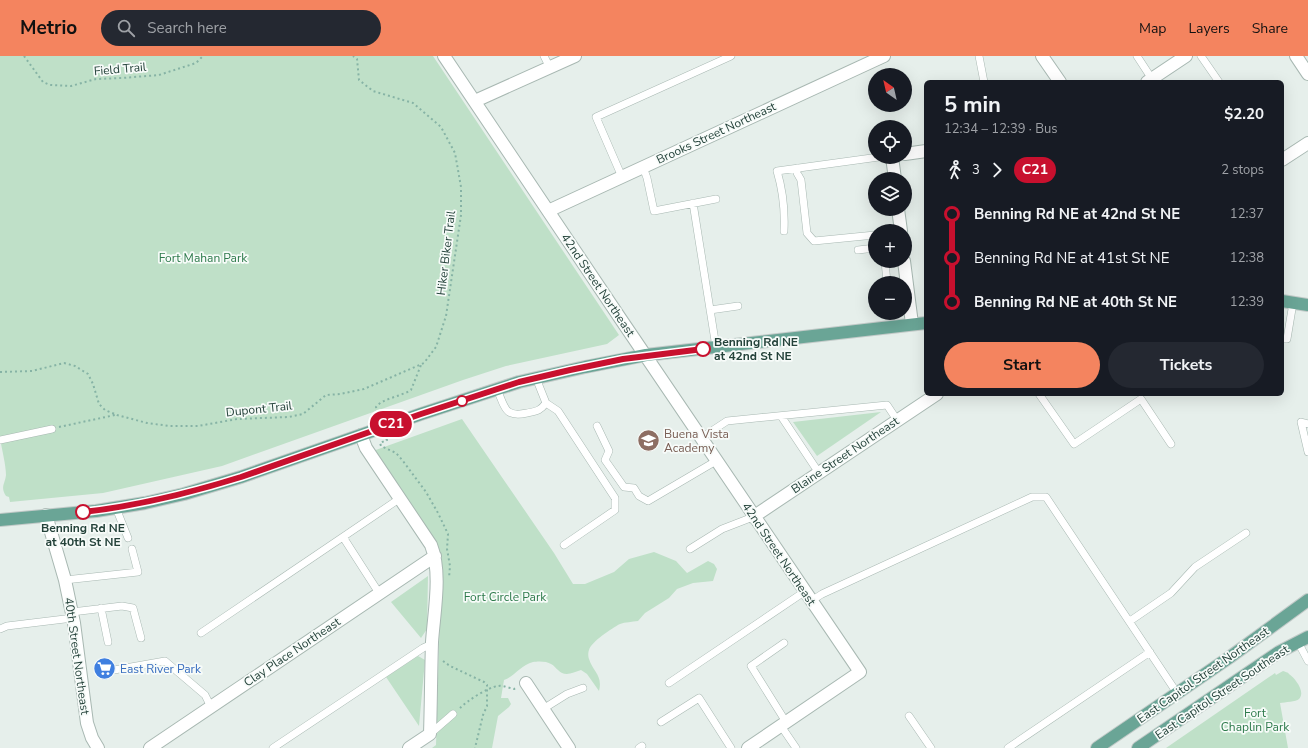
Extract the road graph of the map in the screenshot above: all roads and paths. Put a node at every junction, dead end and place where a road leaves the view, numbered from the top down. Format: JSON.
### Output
{"nodes":[{"id":1,"x":24,"y":56,"type":"edge"},
{"id":2,"x":203,"y":56,"type":"edge"},
{"id":3,"x":353,"y":56,"type":"edge"},
{"id":4,"x":444,"y":56,"type":"edge"},
{"id":5,"x":544,"y":56,"type":"edge"},
{"id":6,"x":575,"y":56,"type":"edge"},
{"id":7,"x":731,"y":56,"type":"edge"},
{"id":8,"x":884,"y":56,"type":"edge"},
{"id":9,"x":979,"y":56,"type":"edge"},
{"id":10,"x":1042,"y":56,"type":"edge"},
{"id":11,"x":1137,"y":56,"type":"edge"},
{"id":12,"x":1186,"y":56,"type":"edge"},
{"id":13,"x":1201,"y":56,"type":"edge"},
{"id":14,"x":1296,"y":56,"type":"edge"},
{"id":15,"x":550,"y":68,"type":"junction"},
{"id":16,"x":1308,"y":74,"type":"edge"},
{"id":17,"x":984,"y":80,"type":"edge"},
{"id":18,"x":1059,"y":80,"type":"edge"},
{"id":19,"x":1150,"y":80,"type":"edge"},
{"id":20,"x":1152,"y":80,"type":"edge"},
{"id":21,"x":1218,"y":80,"type":"edge"},
{"id":22,"x":475,"y":102,"type":"junction"},
{"id":23,"x":1308,"y":143,"type":"edge"},
{"id":24,"x":924,"y":151,"type":"edge"},
{"id":25,"x":912,"y":153,"type":"edge"},
{"id":26,"x":868,"y":158,"type":"edge"},
{"id":27,"x":1284,"y":159,"type":"edge"},
{"id":28,"x":643,"y":167,"type":"junction"},
{"id":29,"x":797,"y":168,"type":"junction"},
{"id":30,"x":622,"y":177,"type":"junction"},
{"id":31,"x":716,"y":198,"type":"dead end"},
{"id":32,"x":693,"y":203,"type":"junction"},
{"id":33,"x":548,"y":211,"type":"junction"},
{"id":34,"x":784,"y":231,"type":"dead end"},
{"id":35,"x":868,"y":236,"type":"edge"},
{"id":36,"x":868,"y":249,"type":"edge"},
{"id":37,"x":858,"y":250,"type":"dead end"},
{"id":38,"x":1288,"y":302,"type":"edge"},
{"id":39,"x":1308,"y":305,"type":"edge"},
{"id":40,"x":738,"y":306,"type":"dead end"},
{"id":41,"x":710,"y":310,"type":"junction"},
{"id":42,"x":911,"y":320,"type":"edge"},
{"id":43,"x":924,"y":323,"type":"edge"},
{"id":44,"x":912,"y":324,"type":"junction"},
{"id":45,"x":1284,"y":339,"type":"edge"},
{"id":46,"x":716,"y":347,"type":"junction"},
{"id":47,"x":646,"y":355,"type":"junction"},
{"id":48,"x":421,"y":365,"type":"junction"},
{"id":49,"x":0,"y":372,"type":"edge"},
{"id":50,"x":536,"y":378,"type":"junction"},
{"id":51,"x":497,"y":389,"type":"junction"},
{"id":52,"x":340,"y":394,"type":"joint"},
{"id":53,"x":934,"y":396,"type":"edge"},
{"id":54,"x":1040,"y":396,"type":"edge"},
{"id":55,"x":546,"y":403,"type":"junction"},
{"id":56,"x":377,"y":413,"type":"dead end"},
{"id":57,"x":117,"y":415,"type":"junction"},
{"id":58,"x":780,"y":416,"type":"junction"},
{"id":59,"x":897,"y":420,"type":"junction"},
{"id":60,"x":1308,"y":424,"type":"edge"},
{"id":61,"x":597,"y":426,"type":"dead end"},
{"id":62,"x":52,"y":429,"type":"joint"},
{"id":63,"x":361,"y":435,"type":"junction"},
{"id":64,"x":385,"y":437,"type":"dead end"},
{"id":65,"x":701,"y":438,"type":"junction"},
{"id":66,"x":0,"y":440,"type":"edge"},
{"id":67,"x":380,"y":443,"type":"dead end"},
{"id":68,"x":1171,"y":444,"type":"dead end"},
{"id":69,"x":1308,"y":452,"type":"edge"},
{"id":70,"x":716,"y":461,"type":"junction"},
{"id":71,"x":819,"y":473,"type":"junction"},
{"id":72,"x":399,"y":498,"type":"junction"},
{"id":73,"x":116,"y":508,"type":"junction"},
{"id":74,"x":46,"y":516,"type":"junction"},
{"id":75,"x":753,"y":517,"type":"junction"},
{"id":76,"x":0,"y":520,"type":"edge"},
{"id":77,"x":1246,"y":533,"type":"dead end"},
{"id":78,"x":343,"y":537,"type":"junction"},
{"id":79,"x":128,"y":538,"type":"dead end"},
{"id":80,"x":564,"y":545,"type":"dead end"},
{"id":81,"x":132,"y":549,"type":"dead end"},
{"id":82,"x":690,"y":549,"type":"dead end"},
{"id":83,"x":435,"y":556,"type":"junction"},
{"id":84,"x":65,"y":580,"type":"junction"},
{"id":85,"x":379,"y":593,"type":"junction"},
{"id":86,"x":808,"y":596,"type":"junction"},
{"id":87,"x":1308,"y":600,"type":"edge"},
{"id":88,"x":101,"y":608,"type":"junction"},
{"id":89,"x":73,"y":615,"type":"junction"},
{"id":90,"x":1130,"y":622,"type":"junction"},
{"id":91,"x":0,"y":628,"type":"edge"},
{"id":92,"x":201,"y":633,"type":"dead end"},
{"id":93,"x":141,"y":638,"type":"dead end"},
{"id":94,"x":1303,"y":639,"type":"edge"},
{"id":95,"x":108,"y":642,"type":"dead end"},
{"id":96,"x":784,"y":643,"type":"dead end"},
{"id":97,"x":432,"y":647,"type":"junction"},
{"id":98,"x":1150,"y":652,"type":"junction"},
{"id":99,"x":1308,"y":661,"type":"edge"},
{"id":100,"x":114,"y":670,"type":"dead end"},
{"id":101,"x":526,"y":683,"type":"joint"},
{"id":102,"x":669,"y":683,"type":"dead end"},
{"id":103,"x":583,"y":688,"type":"dead end"},
{"id":104,"x":487,"y":690,"type":"junction"},
{"id":105,"x":1177,"y":693,"type":"junction"},
{"id":106,"x":211,"y":707,"type":"junction"},
{"id":107,"x":543,"y":709,"type":"junction"},
{"id":108,"x":453,"y":714,"type":"joint"},
{"id":109,"x":909,"y":716,"type":"dead end"},
{"id":110,"x":661,"y":722,"type":"dead end"},
{"id":111,"x":783,"y":724,"type":"junction"},
{"id":112,"x":430,"y":734,"type":"junction"},
{"id":113,"x":98,"y":748,"type":"edge"},
{"id":114,"x":150,"y":748,"type":"edge"},
{"id":115,"x":273,"y":748,"type":"edge"},
{"id":116,"x":409,"y":748,"type":"edge"},
{"id":117,"x":475,"y":748,"type":"edge"},
{"id":118,"x":569,"y":748,"type":"edge"},
{"id":119,"x":731,"y":748,"type":"edge"},
{"id":120,"x":748,"y":748,"type":"edge"},
{"id":121,"x":796,"y":748,"type":"edge"},
{"id":122,"x":931,"y":748,"type":"edge"},
{"id":123,"x":1008,"y":748,"type":"edge"},
{"id":124,"x":1097,"y":748,"type":"edge"},
{"id":125,"x":1138,"y":748,"type":"edge"}],
"edges":[{"from":1,"to":2,"type":"path","name":"Field Trail"},
{"from":3,"to":48,"type":"path","name":"Hiker Biker Trail"},
{"from":4,"to":22,"type":"street","name":"42nd Street Northeast"},
{"from":5,"to":15,"type":"lane"},
{"from":6,"to":15,"type":"street"},
{"from":7,"to":30,"type":"lane"},
{"from":8,"to":28,"type":"street","name":"Brooks Street Northeast"},
{"from":9,"to":17,"type":"lane"},
{"from":10,"to":18,"type":"street"},
{"from":11,"to":19,"type":"lane"},
{"from":12,"to":20,"type":"street"},
{"from":13,"to":21,"type":"lane"},
{"from":14,"to":16,"type":"street"},
{"from":15,"to":22,"type":"street"},
{"from":22,"to":33,"type":"street","name":"42nd Street Northeast"},
{"from":23,"to":27,"type":"street"},
{"from":24,"to":25,"type":"street"},
{"from":26,"to":29,"type":"lane"},
{"from":28,"to":30,"type":"street","name":"Brooks Street Northeast"},
{"from":28,"to":32,"type":"lane"},
{"from":29,"to":34,"type":"lane"},
{"from":29,"to":35,"type":"lane"},
{"from":30,"to":33,"type":"street","name":"Brooks Street Northeast"},
{"from":31,"to":32,"type":"lane"},
{"from":32,"to":41,"type":"lane"},
{"from":33,"to":47,"type":"street","name":"42nd Street Northeast"},
{"from":36,"to":37,"type":"lane"},
{"from":38,"to":39,"type":"main road"},
{"from":38,"to":45,"type":"lane"},
{"from":40,"to":41,"type":"lane"},
{"from":41,"to":46,"type":"lane"},
{"from":42,"to":44,"type":"street"},
{"from":43,"to":44,"type":"main road"},
{"from":44,"to":46,"type":"main road"},
{"from":46,"to":47,"type":"main road"},
{"from":47,"to":50,"type":"main road"},
{"from":47,"to":65,"type":"street","name":"42nd Street Northeast"},
{"from":48,"to":52,"type":"path","name":"Hiker Biker Trail"},
{"from":48,"to":56,"type":"path"},
{"from":49,"to":57,"type":"path"},
{"from":50,"to":51,"type":"main road"},
{"from":50,"to":55,"type":"lane"},
{"from":51,"to":55,"type":"lane"},
{"from":51,"to":63,"type":"main road"},
{"from":52,"to":57,"type":"path","name":"Dupont Trail"},
{"from":53,"to":59,"type":"street","name":"Blaine Street Northeast"},
{"from":54,"to":68,"type":"lane"},
{"from":55,"to":80,"type":"lane"},
{"from":57,"to":62,"type":"path"},
{"from":58,"to":59,"type":"lane"},
{"from":58,"to":65,"type":"lane"},
{"from":58,"to":71,"type":"lane"},
{"from":59,"to":71,"type":"street","name":"Blaine Street Northeast"},
{"from":60,"to":69,"type":"lane"},
{"from":61,"to":70,"type":"lane"},
{"from":62,"to":66,"type":"lane"},
{"from":63,"to":72,"type":"street"},
{"from":63,"to":73,"type":"main road"},
{"from":64,"to":67,"type":"path"},
{"from":65,"to":70,"type":"street","name":"42nd Street Northeast"},
{"from":70,"to":75,"type":"street","name":"42nd Street Northeast"},
{"from":71,"to":75,"type":"street","name":"Blaine Street Northeast"},
{"from":72,"to":78,"type":"lane"},
{"from":72,"to":83,"type":"street"},
{"from":73,"to":74,"type":"main road"},
{"from":73,"to":79,"type":"lane"},
{"from":74,"to":76,"type":"main road"},
{"from":74,"to":84,"type":"street","name":"40th Street Northeast"},
{"from":75,"to":82,"type":"lane"},
{"from":75,"to":86,"type":"street","name":"42nd Street Northeast"},
{"from":77,"to":90,"type":"lane"},
{"from":78,"to":85,"type":"lane"},
{"from":78,"to":92,"type":"lane"},
{"from":81,"to":84,"type":"lane"},
{"from":83,"to":85,"type":"street","name":"Clay Place Northeast"},
{"from":83,"to":97,"type":"street"},
{"from":84,"to":89,"type":"street","name":"40th Street Northeast"},
{"from":85,"to":106,"type":"street","name":"Clay Place Northeast"},
{"from":86,"to":90,"type":"lane"},
{"from":86,"to":102,"type":"lane"},
{"from":86,"to":111,"type":"street","name":"42nd Street Northeast"},
{"from":87,"to":105,"type":"main road","name":"East Capitol Street Northeast"},
{"from":88,"to":89,"type":"lane"},
{"from":88,"to":93,"type":"lane"},
{"from":88,"to":95,"type":"lane"},
{"from":89,"to":91,"type":"lane"},
{"from":89,"to":113,"type":"street","name":"40th Street Northeast"},
{"from":90,"to":98,"type":"lane"},
{"from":94,"to":99,"type":"lane"},
{"from":94,"to":125,"type":"main road","name":"East Capitol Street Southeast"},
{"from":96,"to":111,"type":"lane"},
{"from":97,"to":104,"type":"path"},
{"from":97,"to":112,"type":"street"},
{"from":97,"to":115,"type":"lane"},
{"from":98,"to":105,"type":"lane"},
{"from":98,"to":123,"type":"lane"},
{"from":100,"to":106,"type":"lane"},
{"from":101,"to":104,"type":"path"},
{"from":101,"to":107,"type":"street"},
{"from":103,"to":107,"type":"lane"},
{"from":104,"to":108,"type":"path"},
{"from":104,"to":117,"type":"path"},
{"from":105,"to":124,"type":"main road","name":"East Capitol Street Northeast"},
{"from":106,"to":114,"type":"street","name":"Clay Place Northeast"},
{"from":107,"to":118,"type":"street"},
{"from":108,"to":112,"type":"lane"},
{"from":109,"to":122,"type":"lane"},
{"from":110,"to":119,"type":"lane"},
{"from":111,"to":120,"type":"street"},
{"from":111,"to":121,"type":"lane"},
{"from":112,"to":116,"type":"street"}]}
